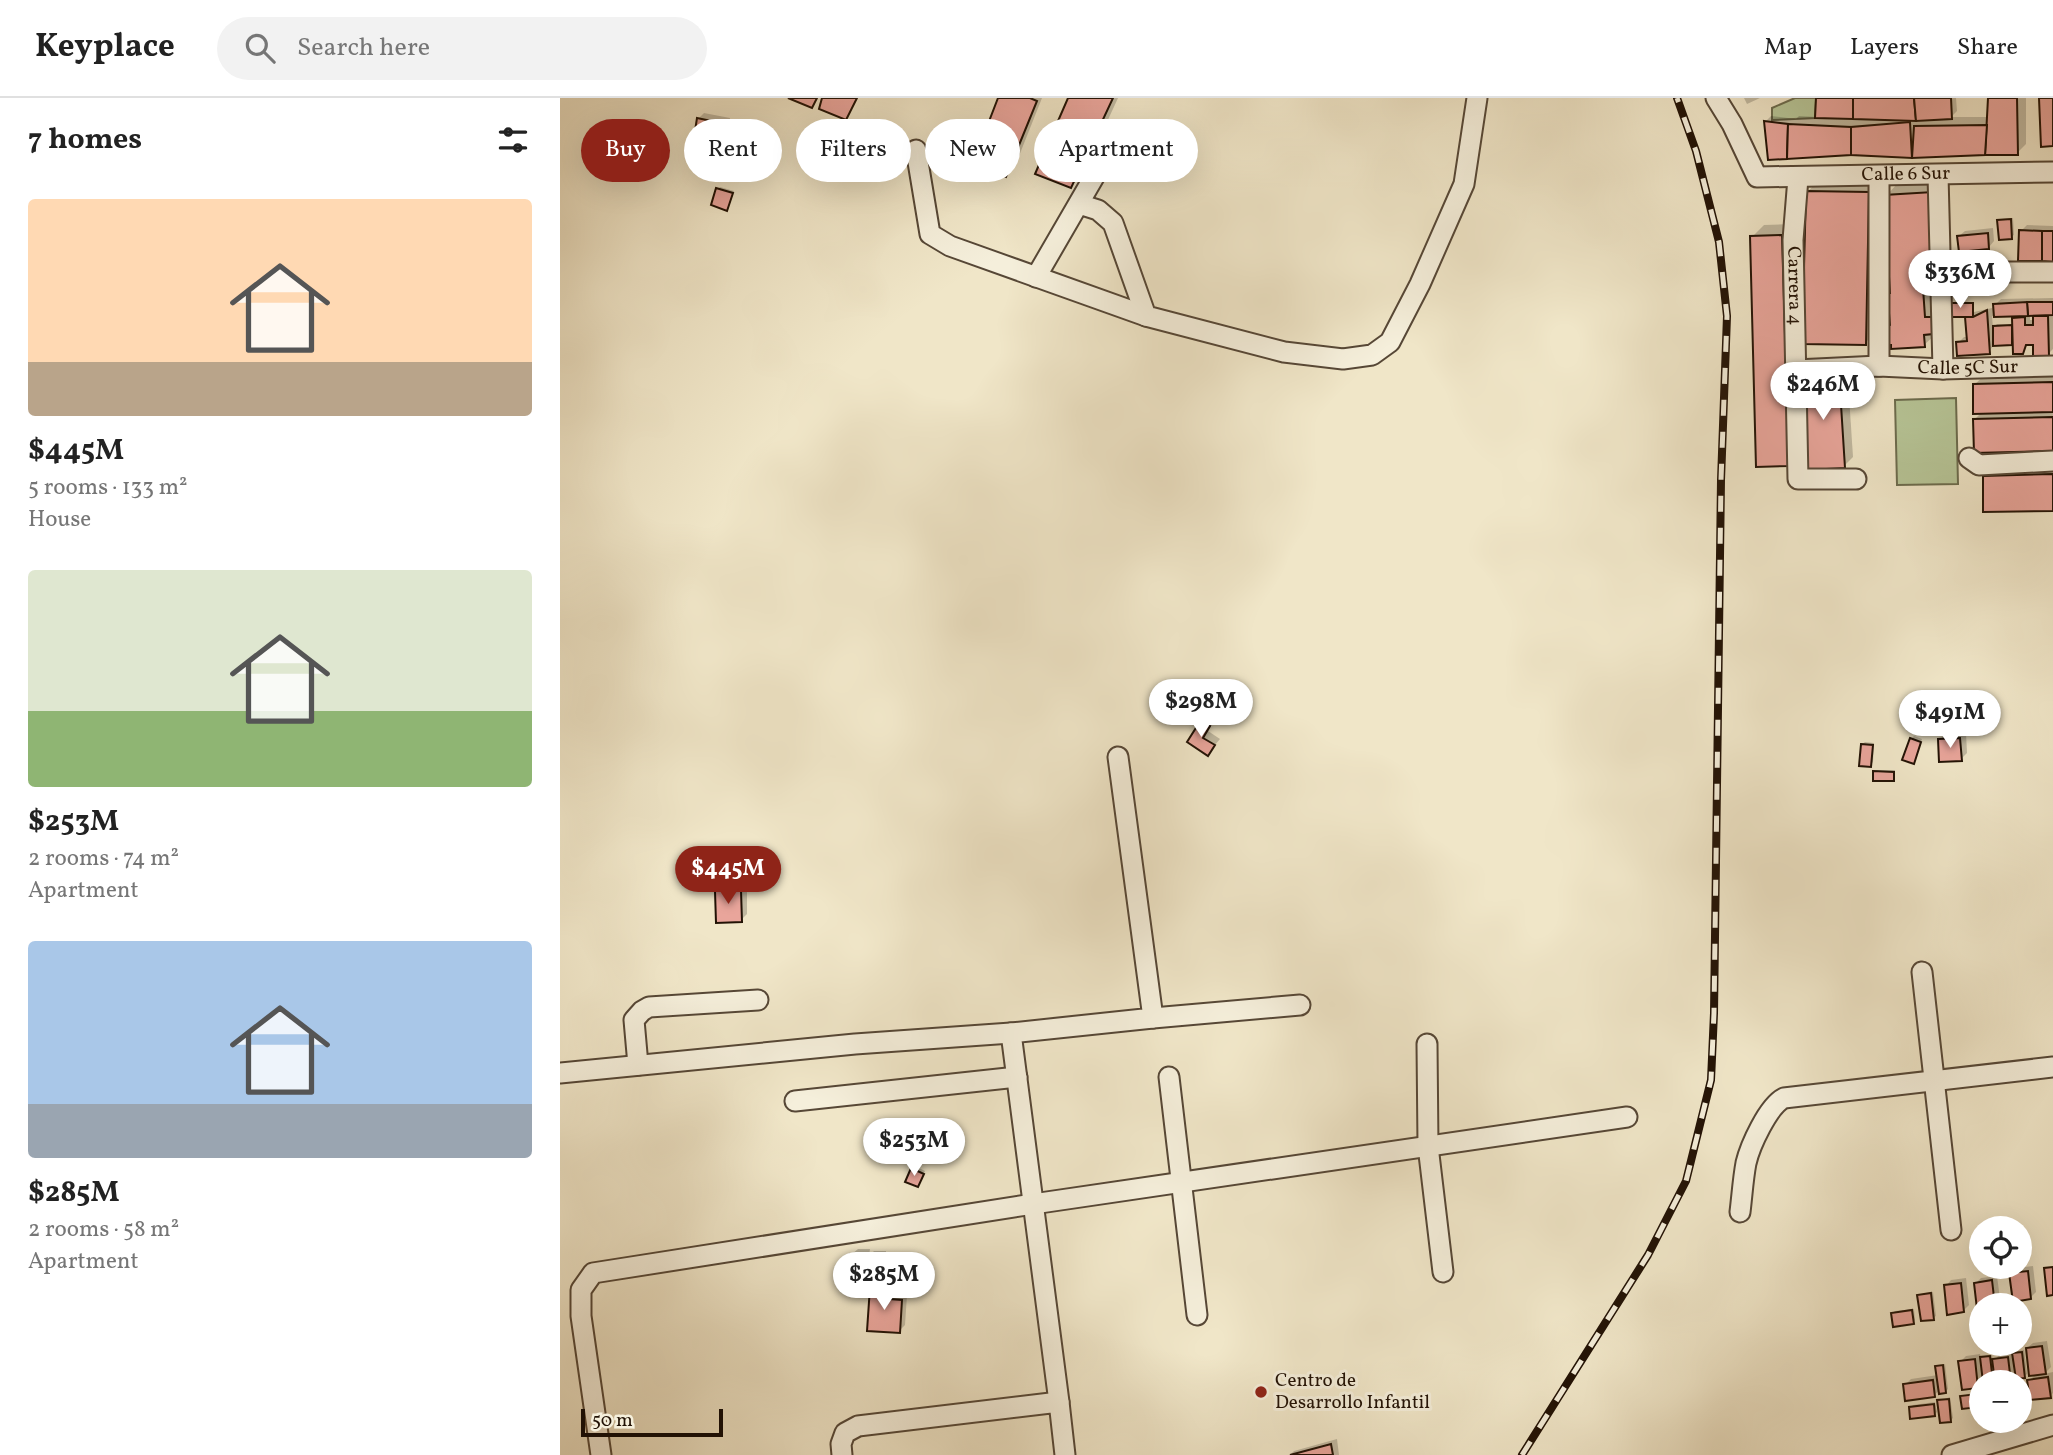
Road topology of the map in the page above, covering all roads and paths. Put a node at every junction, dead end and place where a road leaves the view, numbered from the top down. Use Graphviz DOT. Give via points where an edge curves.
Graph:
graph roads {
  1 [pos="1476,98"];
  2 [pos="1716,98"];
  3 [pos="916,150"];
  4 [pos="2053,172"];
  5 [pos="1938,175"];
  6 [pos="1879,176"];
  7 [pos="1798,178"];
  8 [pos="1091,182"];
  9 [pos="1079,204"];
  10 [pos="1941,272"];
  11 [pos="2053,272"];
  12 [pos="1036,277"];
  13 [pos="1146,316"];
  14 [pos="1879,366"];
  15 [pos="2053,366"];
  16 [pos="1943,369"];
  17 [pos="1796,370"];
  18 [pos="1969,458"];
  19 [pos="2053,461"];
  20 [pos="1856,479"];
  21 [pos="1118,757"];
  22 [pos="1922,972"];
  23 [pos="758,1000"];
  24 [pos="1300,1004"];
  25 [pos="1153,1018"];
  26 [pos="1011,1032"];
  27 [pos="1427,1044"];
  28 [pos="638,1065"];
  29 [pos="2053,1067"];
  30 [pos="560,1073"];
  31 [pos="1017,1077"];
  32 [pos="1169,1077"];
  33 [pos="1935,1082"];
  34 [pos="795,1101"];
  35 [pos="1627,1117"];
  36 [pos="1428,1146"];
  37 [pos="1180,1183"];
  38 [pos="1033,1204"];
  39 [pos="1740,1212"];
  40 [pos="1951,1230"];
  41 [pos="1443,1272"];
  42 [pos="1198,1315"];
  43 [pos="1059,1402"];
  44 [pos="2053,1425"];
  45 [pos="601,1455"];
  46 [pos="842,1455"];
  47 [pos="1065,1455"];
  48 [pos="1952,1455"];
  1 -- 13 [label="street" via="1464,184 1391,342 1372,355 1343,359 1284,352"];
  2 -- 7 [label="street, Calle 6 Sur" via="1757,177"];
  3 -- 12 [label="street" via="930,234 950,246"];
  4 -- 5 [label="street, Calle 6 Sur"];
  5 -- 6 [label="street, Calle 6 Sur"];
  5 -- 10 [label="street"];
  6 -- 7 [label="street, Calle 6 Sur"];
  6 -- 14 [label="street"];
  7 -- 17 [label="street, Carrera 4" via="1793,240"];
  8 -- 9 [label="street"];
  9 -- 12 [label="street"];
  9 -- 13 [label="street" via="1098,210 1113,223"];
  10 -- 11 [label="street"];
  10 -- 16 [label="street"];
  12 -- 13 [label="street"];
  14 -- 16 [label="street, Calle 5C Sur"];
  14 -- 17 [label="street, Calle 5C Sur"];
  15 -- 16 [label="street, Calle 5C Sur"];
  17 -- 20 [label="street, Carrera 4" via="1798,479"];
  18 -- 19 [label="street" via="1979,465"];
  21 -- 25 [label="street"];
  22 -- 33 [label="street"];
  23 -- 28 [label="street" via="649,1007 634,1020"];
  24 -- 25 [label="street"];
  25 -- 26 [label="street"];
  26 -- 28 [label="street"];
  26 -- 31 [label="street"];
  27 -- 36 [label="street"];
  28 -- 30 [label="street"];
  29 -- 33 [label="street"];
  31 -- 34 [label="street"];
  31 -- 38 [label="street"];
  32 -- 37 [label="street"];
  33 -- 39 [label="street" via="1777,1101 1747,1160"];
  33 -- 40 [label="street"];
  35 -- 36 [label="street"];
  36 -- 37 [label="street"];
  36 -- 41 [label="street"];
  37 -- 38 [label="street"];
  37 -- 42 [label="street"];
  38 -- 43 [label="street"];
  38 -- 45 [label="street" via="593,1273 581,1290 581,1316"];
  43 -- 46 [label="street" via="858,1426 845,1433"];
  43 -- 47 [label="street"];
  44 -- 48 [label="street"];
}
